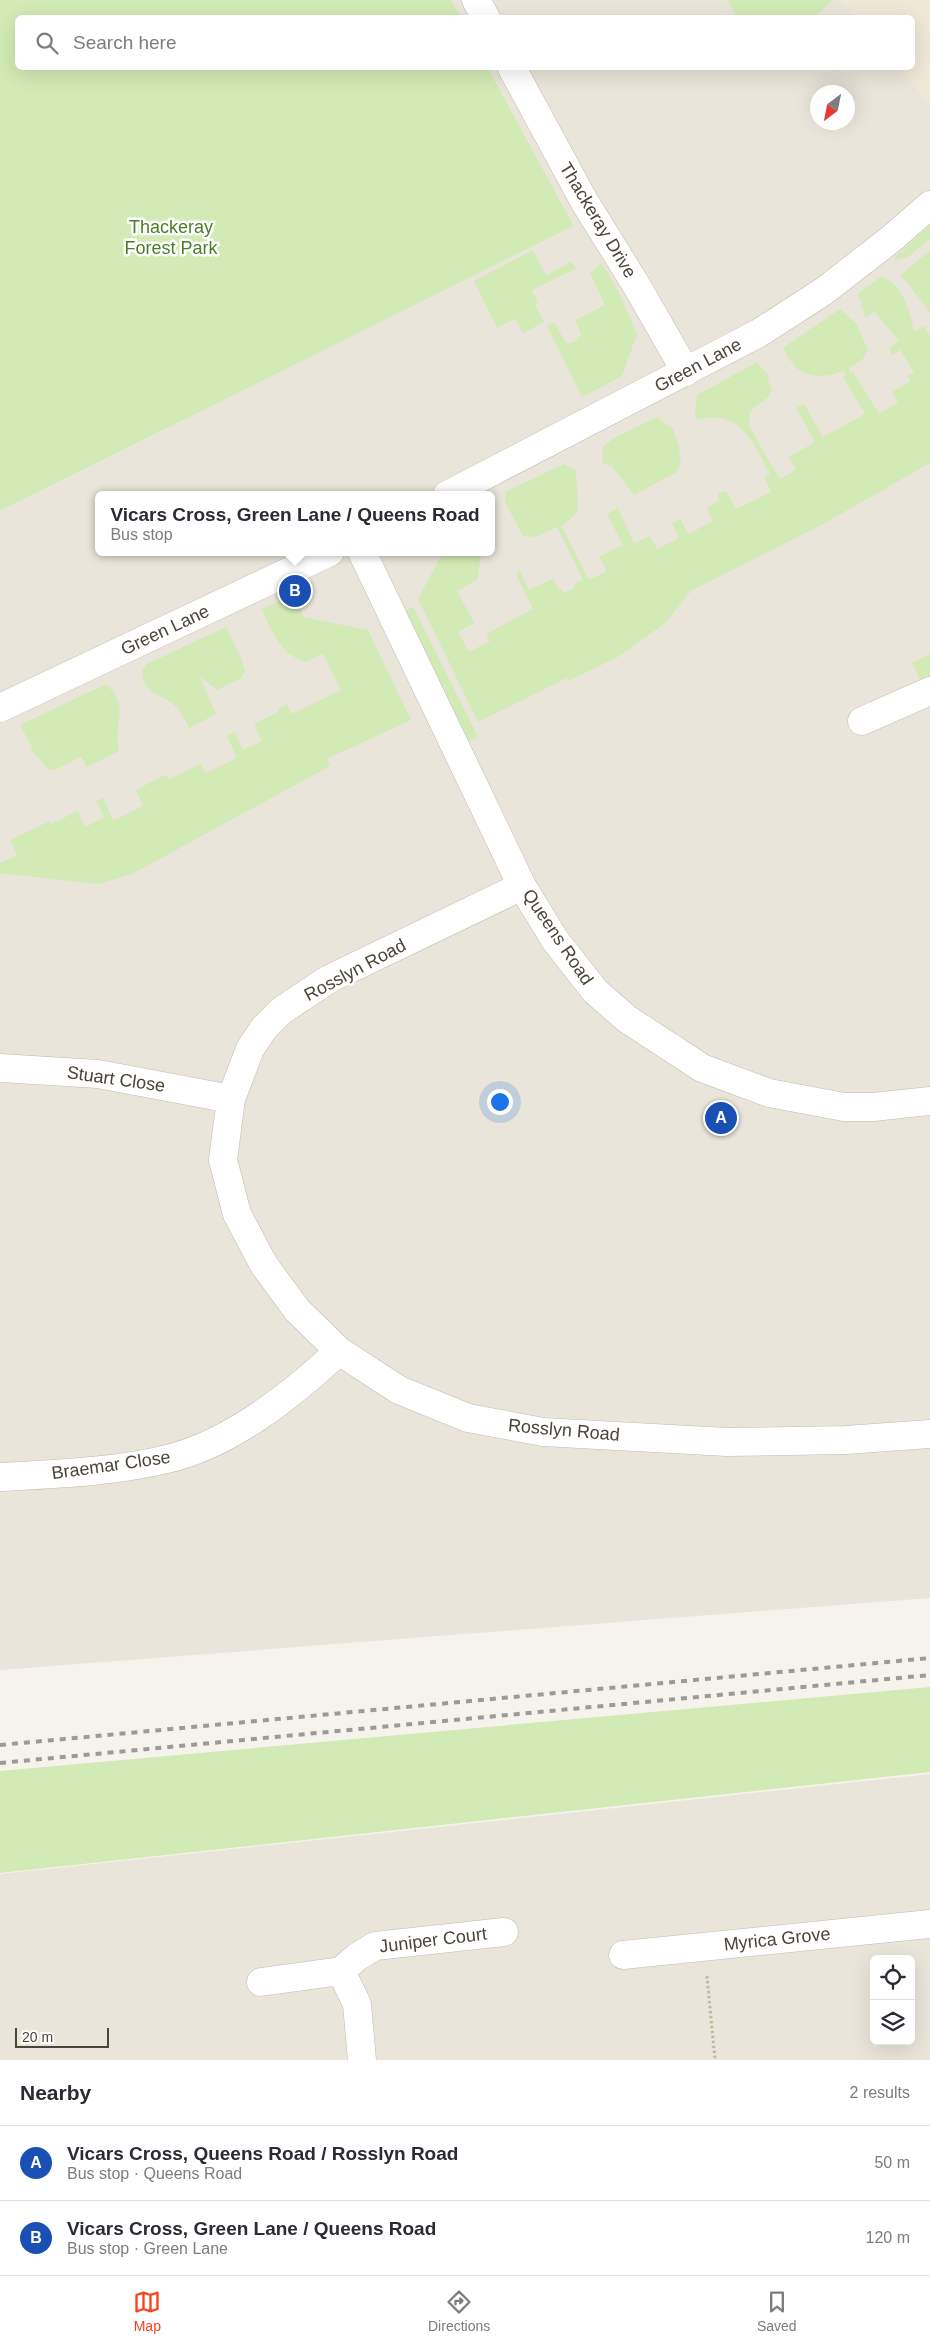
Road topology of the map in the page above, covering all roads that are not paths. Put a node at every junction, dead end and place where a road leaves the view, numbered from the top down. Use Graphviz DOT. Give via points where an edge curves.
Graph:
graph roads {
  1 [pos="476,0"];
  2 [pos="484,15"];
  3 [pos="513,70"];
  4 [pos="930,205"];
  5 [pos="686,372"];
  6 [pos="455,491"];
  7 [pos="322,556"];
  8 [pos="364,556"];
  9 [pos="930,691"];
  10 [pos="0,708"];
  11 [pos="862,721"];
  12 [pos="522,886"];
  13 [pos="0,1068"];
  14 [pos="231,1099"];
  15 [pos="930,1101"];
  16 [pos="339,1351"];
  17 [pos="930,1434"];
  18 [pos="0,1477"];
  19 [pos="930,1924"];
  20 [pos="504,1932"];
  21 [pos="623,1955"];
  22 [pos="341,1971"];
  23 [pos="261,1982"];
  24 [pos="362,2060"];
  1 -- 2 [label="street"];
  3 -- 5 [label="street, Thackeray Drive" via="584,201"];
  4 -- 5 [label="street, Green Lane" via="813,299 760,333"];
  5 -- 6 [label="street, Green Lane"];
  7 -- 10 [label="street, Green Lane"];
  8 -- 12 [label="street, Queens Road"];
  9 -- 11 [label="street"];
  12 -- 14 [label="street, Rosslyn Road" via="329,979 281,1011 250,1049"];
  12 -- 15 [label="street, Queens Road" via="555,940 595,991 627,1019 702,1068 769,1093 844,1107"];
  13 -- 14 [label="street, Stuart Close" via="98,1074"];
  14 -- 16 [label="street, Rosslyn Road" via="223,1160 237,1214 264,1265 297,1310"];
  16 -- 17 [label="street, Rosslyn Road" via="399,1390 468,1418 542,1432 727,1442 846,1440"];
  16 -- 18 [label="street, Braemar Close" via="283,1400 190,1452 116,1467"];
  19 -- 21 [label="street, Myrica Grove"];
  20 -- 22 [label="street, Juniper Court" via="375,1946"];
  22 -- 23 [label="street"];
  22 -- 24 [label="street" via="357,2004"];
}
